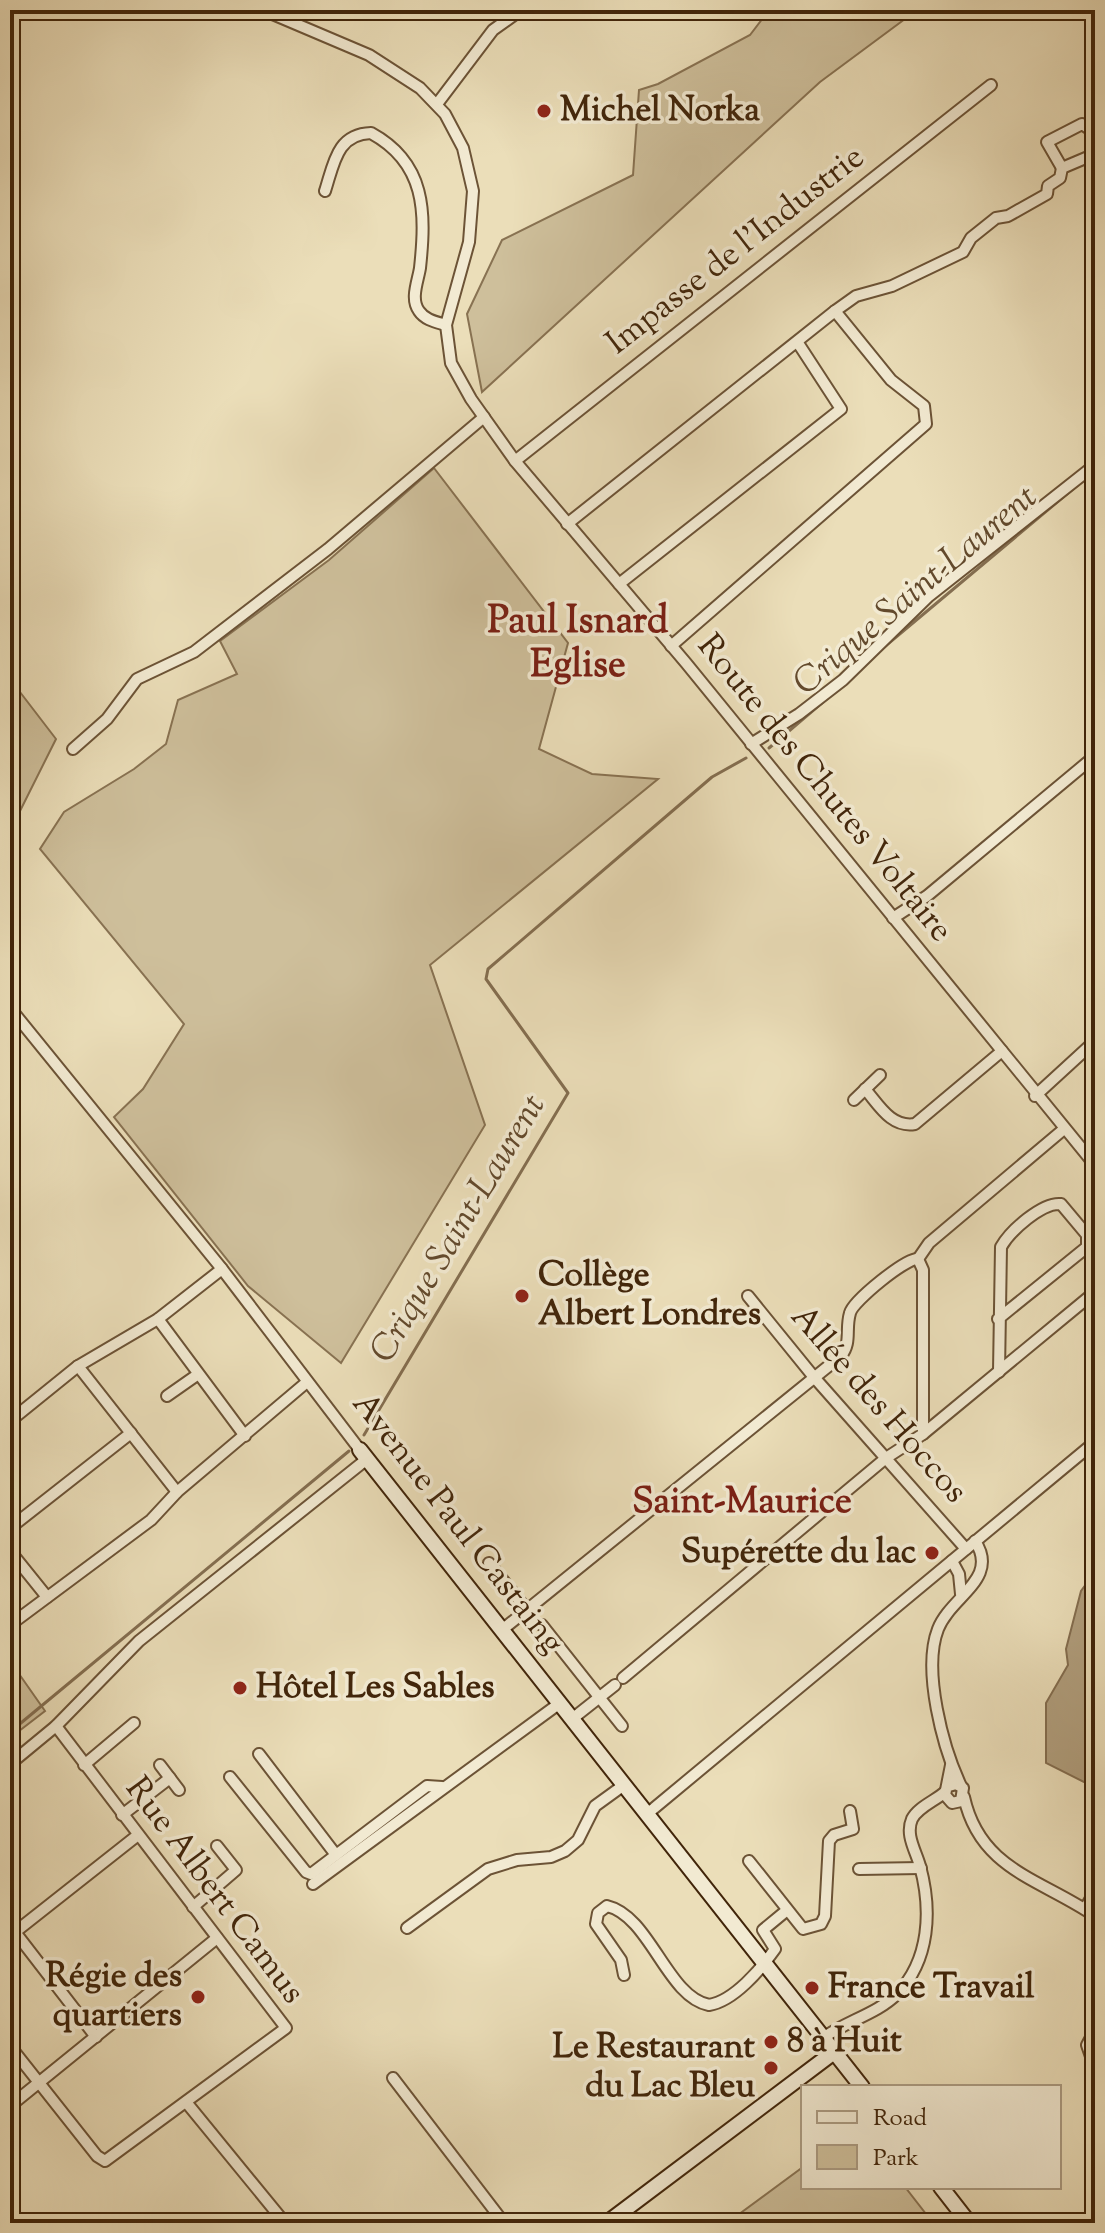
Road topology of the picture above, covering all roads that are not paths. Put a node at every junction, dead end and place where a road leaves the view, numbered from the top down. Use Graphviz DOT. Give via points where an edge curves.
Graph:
graph roads {
  1 [pos="263,10"];
  2 [pos="521,10"];
  3 [pos="991,85"];
  4 [pos="437,104"];
  5 [pos="1095,133"];
  6 [pos="1095,154"];
  7 [pos="1062,168"];
  8 [pos="325,191"];
  9 [pos="835,311"];
  10 [pos="446,325"];
  11 [pos="798,343"];
  12 [pos="484,417"];
  13 [pos="515,461"];
  14 [pos="1095,465"];
  15 [pos="567,524"];
  16 [pos="619,584"];
  17 [pos="671,646"];
  18 [pos="751,744"];
  19 [pos="73,749"];
  20 [pos="1095,756"];
  21 [pos="893,918"];
  22 [pos="10,1008"];
  23 [pos="1095,1041"];
  24 [pos="1002,1051"];
  25 [pos="880,1075"];
  26 [pos="865,1089"];
  27 [pos="1035,1096"];
  28 [pos="854,1100"];
  29 [pos="1064,1129"];
  30 [pos="1095,1165"];
  31 [pos="1086,1248"];
  32 [pos="918,1259"];
  33 [pos="1095,1261"];
  34 [pos="222,1269"];
  35 [pos="1095,1292"];
  36 [pos="748,1296"];
  37 [pos="158,1319"];
  38 [pos="998,1319"];
  39 [pos="78,1366"];
  40 [pos="999,1372"];
  41 [pos="197,1375"];
  42 [pos="813,1376"];
  43 [pos="307,1382"];
  44 [pos="167,1396"];
  45 [pos="10,1421"];
  46 [pos="131,1433"];
  47 [pos="923,1434"];
  48 [pos="245,1436"];
  49 [pos="1095,1442"];
  50 [pos="364,1454"];
  51 [pos="886,1458"];
  52 [pos="177,1492"];
  53 [pos="10,1528"];
  54 [pos="970,1545"];
  55 [pos="10,1551"];
  56 [pos="952,1561"];
  57 [pos="489,1563"];
  58 [pos="961,1594"];
  59 [pos="47,1597"];
  60 [pos="527,1610"];
  61 [pos="14,1622"];
  62 [pos="542,1625"];
  63 [pos="502,1630"];
  64 [pos="601,1696"];
  65 [pos="560,1703"];
  66 [pos="572,1719"];
  67 [pos="134,1723"];
  68 [pos="56,1726"];
  69 [pos="622,1726"];
  70 [pos="259,1754"];
  71 [pos="10,1764"];
  72 [pos="951,1764"];
  73 [pos="84,1765"];
  74 [pos="160,1765"];
  75 [pos="230,1777"];
  76 [pos="170,1778"];
  77 [pos="624,1785"];
  78 [pos="442,1787"];
  79 [pos="179,1790"];
  80 [pos="963,1792"];
  81 [pos="949,1796"];
  82 [pos="850,1811"];
  83 [pos="647,1814"];
  84 [pos="122,1815"];
  85 [pos="968,1815"];
  86 [pos="138,1835"];
  87 [pos="217,1846"];
  88 [pos="336,1855"];
  89 [pos="749,1861"];
  90 [pos="921,1868"];
  91 [pos="859,1869"];
  92 [pos="313,1884"];
  93 [pos="1095,1891"];
  94 [pos="193,1907"];
  95 [pos="1085,1909"];
  96 [pos="786,1911"];
  97 [pos="1095,1916"];
  98 [pos="407,1928"];
  99 [pos="12,1934"];
  100 [pos="217,1938"];
  101 [pos="764,1964"];
  102 [pos="624,1975"];
  103 [pos="1095,2030"];
  104 [pos="96,2037"];
  105 [pos="823,2038"];
  106 [pos="10,2046"];
  107 [pos="834,2052"];
  108 [pos="1095,2068"];
  109 [pos="393,2078"];
  110 [pos="40,2082"];
  111 [pos="860,2085"];
  112 [pos="186,2102"];
  113 [pos="10,2106"];
  114 [pos="943,2189"];
  115 [pos="285,2223"];
  116 [pos="504,2223"];
  117 [pos="607,2223"];
  118 [pos="969,2223"];
  1 -- 4 [label="street, Route des Chutes Voltaire" via="369,55"];
  2 -- 4 [label="street" via="493,30"];
  3 -- 13 [label="street, Impasse de l'Industrie"];
  4 -- 10 [label="street, Route des Chutes Voltaire" via="463,148 473,191 469,242"];
  5 -- 7 [label="street" via="1082,124 1047,142"];
  6 -- 7 [label="street"];
  7 -- 9 [label="street" via="1047,194 996,218 971,238 963,252 892,286 856,296"];
  8 -- 10 [label="street" via="341,143 351,136 371,133 403,155 420,187 417,310"];
  9 -- 11 [label="street"];
  9 -- 17 [label="street" via="891,380 924,406 926,424"];
  10 -- 12 [label="street, Route des Chutes Voltaire" via="454,371"];
  11 -- 15 [label="street"];
  11 -- 16 [label="street" via="841,409"];
  12 -- 13 [label="street, Route des Chutes Voltaire"];
  12 -- 19 [label="street" via="328,549 194,652 137,679 107,719"];
  13 -- 15 [label="street, Route des Chutes Voltaire"];
  14 -- 18 [label="street" via="929,596 843,680"];
  15 -- 16 [label="street, Route des Chutes Voltaire"];
  16 -- 17 [label="street, Route des Chutes Voltaire"];
  17 -- 18 [label="street, Route des Chutes Voltaire"];
  18 -- 21 [label="street, Route des Chutes Voltaire"];
  20 -- 21 [label="street" via="927,896"];
  21 -- 24 [label="street, Route des Chutes Voltaire"];
  22 -- 34 [label="street, Avenue Paul Castaing"];
  23 -- 27 [label="street"];
  24 -- 26 [label="street" via="915,1124 892,1120"];
  24 -- 27 [label="street, Route des Chutes Voltaire"];
  25 -- 26 [label="street"];
  26 -- 28 [label="street"];
  27 -- 29 [label="street, Route des Chutes Voltaire"];
  29 -- 30 [label="street, Route des Chutes Voltaire"];
  29 -- 32 [label="street" via="929,1243"];
  31 -- 33 [label="street"];
  31 -- 38 [label="street"];
  31 -- 38 [label="street" via="1087,1235 1058,1203 1046,1206 1007,1238 1001,1250"];
  32 -- 42 [label="street" via="906,1261 853,1306 846,1350"];
  32 -- 47 [label="street" via="923,1270"];
  34 -- 37 [label="street"];
  34 -- 43 [label="street, Avenue Paul Castaing"];
  35 -- 40 [label="street"];
  36 -- 42 [label="street, Allée des Hoccos"];
  37 -- 39 [label="street"];
  37 -- 41 [label="street"];
  38 -- 40 [label="street"];
  39 -- 45 [label="street"];
  39 -- 46 [label="street"];
  40 -- 47 [label="street"];
  41 -- 44 [label="street"];
  41 -- 48 [label="street"];
  42 -- 51 [label="street, Allée des Hoccos"];
  42 -- 60 [label="street"];
  43 -- 48 [label="street"];
  43 -- 50 [label="street, Avenue Paul Castaing"];
  46 -- 52 [label="street"];
  46 -- 53 [label="street"];
  47 -- 51 [label="street"];
  48 -- 52 [label="street"];
  49 -- 54 [label="street"];
  50 -- 63 [label="street, Avenue Paul Castaing"];
  50 -- 68 [label="street" via="139,1641"];
  51 -- 54 [label="street, Allée des Hoccos"];
  51 -- 64 [label="street"];
  52 -- 59 [label="street" via="151,1520"];
  54 -- 56 [label="street"];
  54 -- 58 [label="street" via="983,1556 983,1569"];
  55 -- 59 [label="street"];
  56 -- 58 [label="street"];
  56 -- 83 [label="street"];
  57 -- 60 [label="street"];
  58 -- 72 [label="street" via="938,1627 933,1645 933,1679"];
  59 -- 61 [label="street"];
  60 -- 63 [label="street"];
  62 -- 64 [label="street"];
  63 -- 65 [label="street, Avenue Paul Castaing"];
  64 -- 66 [label="street"];
  64 -- 69 [label="street"];
  65 -- 66 [label="street, Avenue Paul Castaing"];
  65 -- 78 [label="street"];
  66 -- 77 [label="street, Avenue Paul Castaing"];
  67 -- 73 [label="street"];
  68 -- 71 [label="street"];
  68 -- 73 [label="street, Rue Albert Camus"];
  70 -- 88 [label="street"];
  72 -- 80 [label="street"];
  72 -- 81 [label="street"];
  73 -- 84 [label="street, Rue Albert Camus"];
  74 -- 76 [label="street"];
  75 -- 88 [label="street" via="306,1872 311,1874"];
  76 -- 79 [label="street"];
  76 -- 84 [label="street"];
  77 -- 83 [label="street, Avenue Paul Castaing"];
  77 -- 98 [label="street" via="595,1806 578,1840 565,1851 488,1869"];
  78 -- 88 [label="street" via="427,1786"];
  78 -- 92 [label="street"];
  80 -- 81 [label="street"];
  80 -- 81 [label="street"];
  80 -- 85 [label="street"];
  81 -- 85 [label="street"];
  81 -- 90 [label="street" via="916,1813 911,1824"];
  82 -- 96 [label="street" via="853,1829 829,1841 821,1924 803,1929"];
  83 -- 101 [label="street, Avenue Paul Castaing"];
  84 -- 86 [label="street, Rue Albert Camus"];
  85 -- 95 [label="street" via="999,1861"];
  86 -- 94 [label="street, Rue Albert Camus"];
  86 -- 99 [label="street"];
  87 -- 94 [label="street" via="236,1870"];
  89 -- 96 [label="street"];
  90 -- 91 [label="street"];
  90 -- 105 [label="street" via="928,1925 911,1976 885,2003"];
  93 -- 95 [label="street"];
  94 -- 100 [label="street, Rue Albert Camus"];
  95 -- 97 [label="street"];
  96 -- 101 [label="street" via="763,1930 775,1949"];
  99 -- 104 [label="street"];
  100 -- 104 [label="street"];
  100 -- 112 [label="street, Rue Albert Camus" via="286,2028"];
  101 -- 102 [label="street" via="719,2003 703,2004 625,1915 607,1906 598,1913 596,1924 621,1960"];
  101 -- 105 [label="street, Avenue Paul Castaing"];
  103 -- 108 [label="street" via="1087,2045"];
  104 -- 110 [label="street"];
  105 -- 107 [label="street, Avenue Paul Castaing"];
  106 -- 110 [label="street"];
  107 -- 111 [label="street, Avenue Paul Castaing"];
  107 -- 117 [label="street"];
  109 -- 116 [label="street"];
  110 -- 112 [label="street" via="105,2161"];
  110 -- 113 [label="street"];
  112 -- 115 [label="street"];
  114 -- 118 [label="street"];
}
